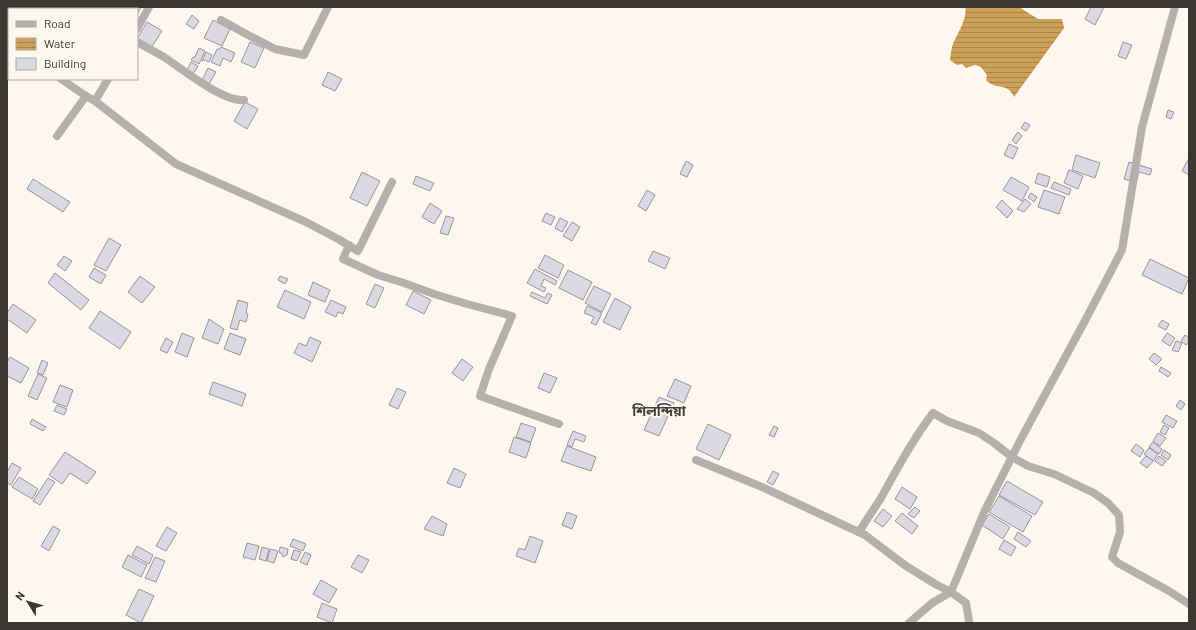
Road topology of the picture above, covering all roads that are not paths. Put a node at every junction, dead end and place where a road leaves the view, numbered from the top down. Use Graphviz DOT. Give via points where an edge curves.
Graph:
graph roads {
  1 [pos="149,7"];
  2 [pos="328,7"];
  3 [pos="1175,7"];
  4 [pos="221,20"];
  5 [pos="138,27"];
  6 [pos="138,43"];
  7 [pos="62,80"];
  8 [pos="107,80"];
  9 [pos="86,96"];
  10 [pos="244,100"];
  11 [pos="95,101"];
  12 [pos="57,136"];
  13 [pos="392,182"];
  14 [pos="349,245"];
  15 [pos="559,424"];
  16 [pos="1012,457"];
  17 [pos="696,460"];
  18 [pos="859,532"];
  19 [pos="952,592"];
  20 [pos="1189,604"];
  21 [pos="909,623"];
  22 [pos="969,623"];
  1 -- 5 [label="street"];
  2 -- 4 [label="street" via="304,55 275,49"];
  3 -- 16 [label="street" via="1142,127 1122,250"];
  6 -- 10 [label="street" via="220,94"];
  7 -- 9 [label="street"];
  8 -- 11 [label="street"];
  9 -- 11 [label="street"];
  9 -- 12 [label="street"];
  11 -- 14 [label="street" via="176,164 306,222"];
  13 -- 14 [label="street" via="358,251"];
  14 -- 15 [label="street" via="343,259 378,275 512,316 480,396"];
  16 -- 18 [label="street" via="979,433 933,413 919,431"];
  16 -- 19 [label="street" via="985,510"];
  16 -- 20 [label="street" via="1094,492 1108,503 1119,515 1120,532 1112,557"];
  17 -- 18 [label="street"];
  18 -- 19 [label="street" via="906,566"];
  19 -- 21 [label="street" via="932,603"];
  19 -- 22 [label="street" via="966,603"];
}
